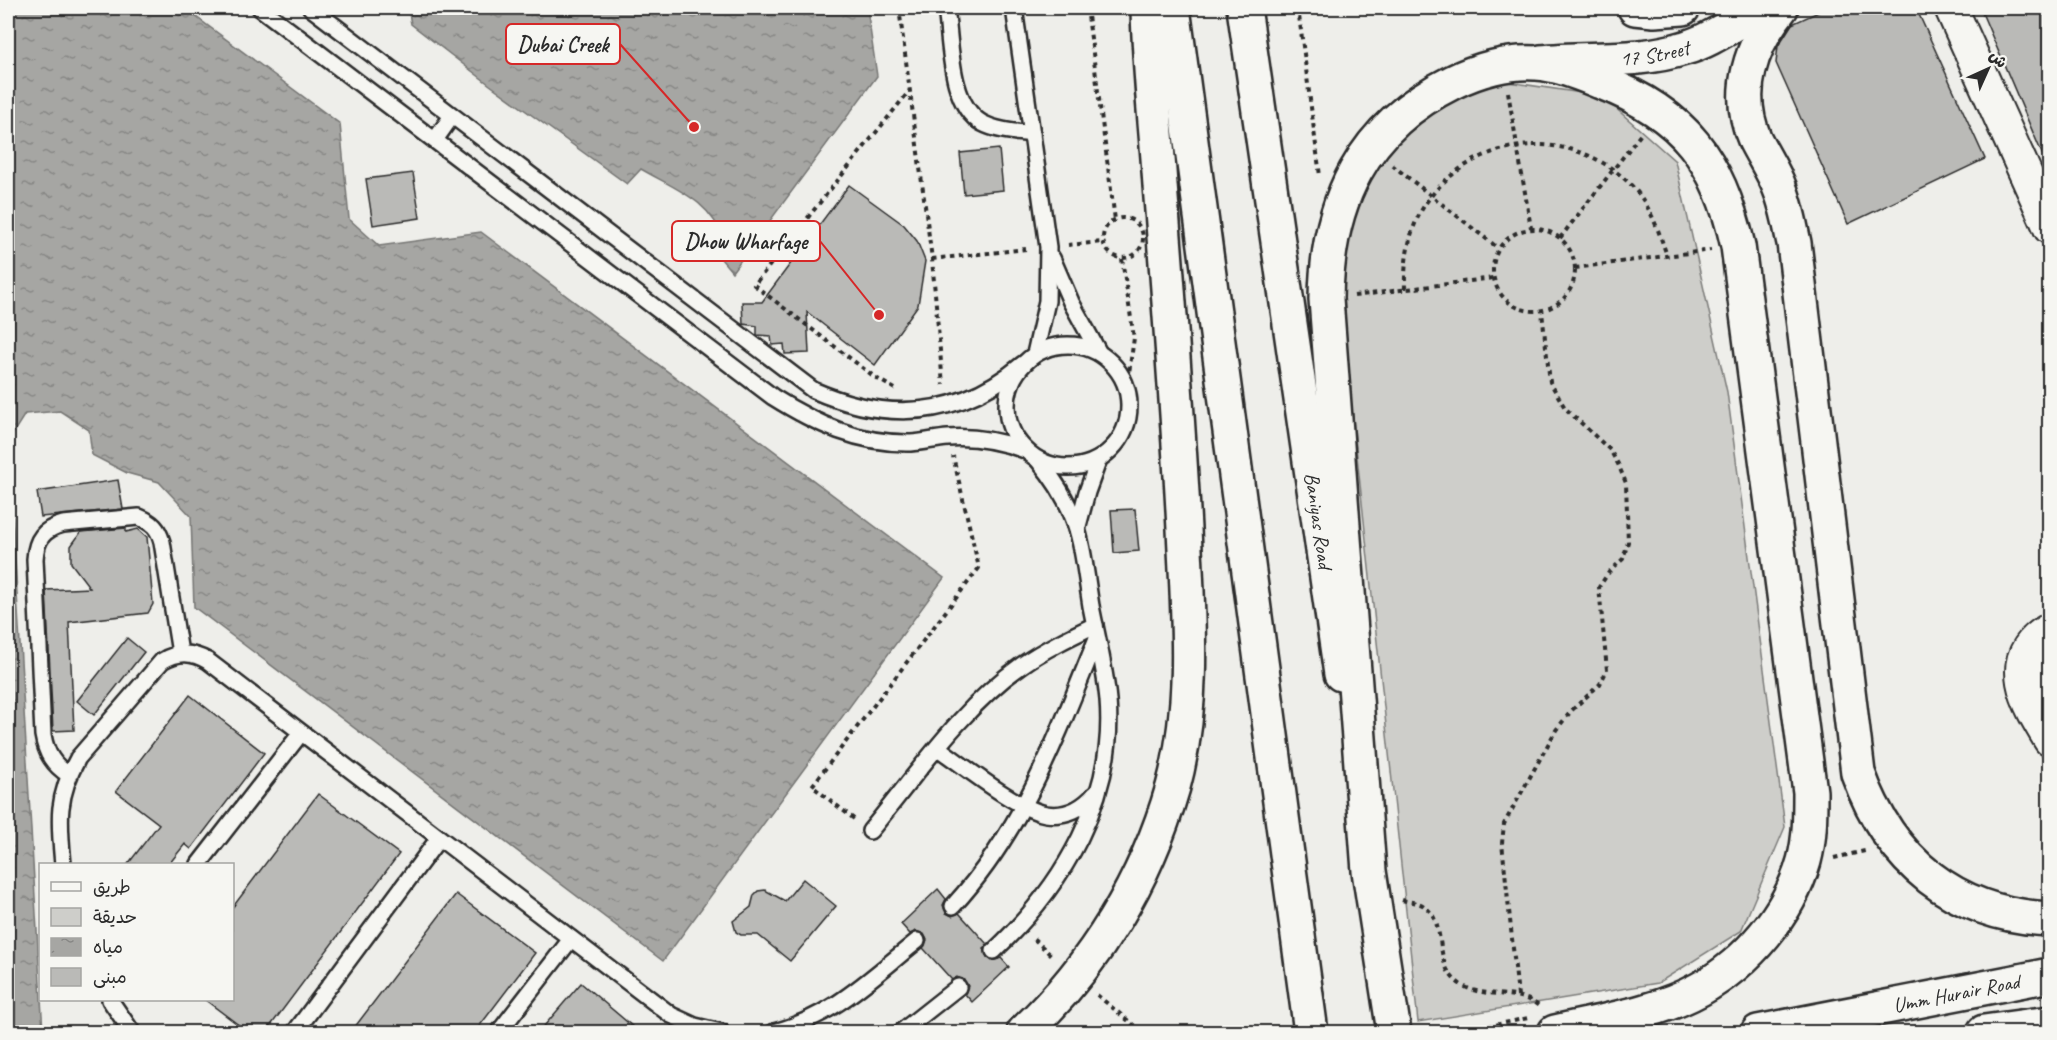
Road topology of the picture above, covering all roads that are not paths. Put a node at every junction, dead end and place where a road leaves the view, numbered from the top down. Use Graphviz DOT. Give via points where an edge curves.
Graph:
graph roads {
  1 [pos="260,8"];
  2 [pos="311,8"];
  3 [pos="946,8"];
  4 [pos="1014,8"];
  5 [pos="1148,8"];
  6 [pos="1173,8"];
  7 [pos="1244,8"];
  8 [pos="1635,8"];
  9 [pos="1683,8"];
  10 [pos="1763,8"];
  11 [pos="1781,8"];
  12 [pos="1951,10"];
  13 [pos="1537,63"];
  14 [pos="452,116"];
  15 [pos="1032,134"];
  16 [pos="435,140"];
  17 [pos="2049,228"];
  18 [pos="1048,247"];
  19 [pos="1100,353"];
  20 [pos="1029,359"];
  21 [pos="1025,450"];
  22 [pos="1099,459"];
  23 [pos="1038,460"];
  24 [pos="1078,526"];
  25 [pos="2049,629"];
  26 [pos="1096,632"];
  27 [pos="180,653"];
  28 [pos="2049,663"];
  29 [pos="2049,720"];
  30 [pos="301,733"];
  31 [pos="2049,740"];
  32 [pos="938,748"];
  33 [pos="69,776"];
  34 [pos="1097,793"];
  35 [pos="1025,806"];
  36 [pos="870,831"];
  37 [pos="439,838"];
  38 [pos="63,863"];
  39 [pos="200,863"];
  40 [pos="1371,882"];
  41 [pos="953,906"];
  42 [pos="2049,919"];
  43 [pos="571,939"];
  44 [pos="917,941"];
  45 [pos="994,951"];
  46 [pos="2049,975"];
  47 [pos="958,987"];
  48 [pos="111,1001"];
  49 [pos="2049,1023"];
  50 [pos="1556,1026"];
  51 [pos="693,1029"];
  52 [pos="132,1032"];
  53 [pos="295,1032"];
  54 [pos="499,1032"];
  55 [pos="721,1032"];
  56 [pos="774,1032"];
  57 [pos="901,1032"];
  58 [pos="1024,1032"];
  59 [pos="1311,1032"];
  60 [pos="1394,1032"];
  61 [pos="1758,1032"];
  62 [pos="1984,1032"];
  1 -- 16 [label="lane"];
  2 -- 14 [label="lane"];
  3 -- 15 [label="lane" via="957,87 966,109 984,124"];
  4 -- 15 [label="lane"];
  5 -- 58 [label="main road" via="1180,450 1189,678 1184,732 1173,785 1135,886 1076,977"];
  6 -- 59 [label="main road"];
  7 -- 40 [label="main road, Baniyas Road"];
  8 -- 9 [label="main road, 17 Street"];
  10 -- 13 [label="main road, 17 Street" via="1710,38 1662,55"];
  11 -- 42 [label="main road" via="1764,29 1752,55 1746,83 1747,111 1755,139 1780,189 1794,243 1858,773 1881,825 1923,874 1953,895 1987,910"];
  12 -- 17 [label="street"];
  13 -- 40 [label="main road, 17 Street" via="1504,65 1465,76 1429,94 1397,118 1370,148 1341,199 1327,259 1326,299"];
  13 -- 50 [label="main road" via="1579,73 1660,110 1686,134 1712,167 1729,206 1738,246 1807,757 1809,828 1804,861 1786,902 1763,937 1733,967 1699,990 1659,1006"];
  14 -- 16 [label="lane"];
  14 -- 20 [label="lane" via="813,390 844,404 878,411 912,411 945,405 987,390"];
  15 -- 18 [label="lane"];
  16 -- 21 [label="lane" via="804,417 838,432 875,441 912,443 949,438 1000,442"];
  18 -- 19 [label="lane" via="1071,302"];
  18 -- 20 [label="lane" via="1047,301"];
  19 -- 20 [label="lane" via="1081,346 1061,345"];
  19 -- 22 [label="lane" via="1111,362 1127,387 1129,415 1115,446"];
  20 -- 21 [label="lane" via="1014,377 1006,407 1009,423"];
  21 -- 23 [label="lane"];
  22 -- 23 [label="lane" via="1069,468"];
  22 -- 24 [label="lane"];
  23 -- 24 [label="lane" via="1062,491"];
  24 -- 26 [label="lane"];
  25 -- 31 [label="street" via="2029,651 2022,675 2026,699"];
  26 -- 32 [label="lane" via="1055,644 1022,665 991,690"];
  26 -- 34 [label="lane" via="1108,700 1108,732"];
  26 -- 35 [label="lane"];
  27 -- 30 [label="lane" via="208,661"];
  27 -- 33 [label="lane" via="156,667 78,758"];
  27 -- 33 [label="lane" via="162,542 159,531 150,522 139,517 63,524 42,536 35,559 43,735 51,760"];
  28 -- 29 [label="street" via="2043,693"];
  30 -- 37 [label="lane"];
  30 -- 39 [label="lane"];
  32 -- 35 [label="lane"];
  32 -- 36 [label="lane"];
  33 -- 38 [label="lane" via="60,802"];
  34 -- 35 [label="lane" via="1084,806 1065,813 1046,814"];
  34 -- 45 [label="lane" via="1088,823 1059,878 1027,919"];
  35 -- 41 [label="lane" via="993,858"];
  37 -- 43 [label="lane"];
  37 -- 53 [label="lane"];
  40 -- 60 [label="main road, Baniyas Road"];
  43 -- 51 [label="lane"];
  43 -- 54 [label="lane"];
  44 -- 56 [label="lane" via="832,1009 801,1026"];
  46 -- 61 [label="main road, Umm Hurair Road"];
  47 -- 57 [label="lane"];
  48 -- 52 [label="lane"];
  49 -- 62 [label="main road"];
  51 -- 55 [label="lane"];
}
